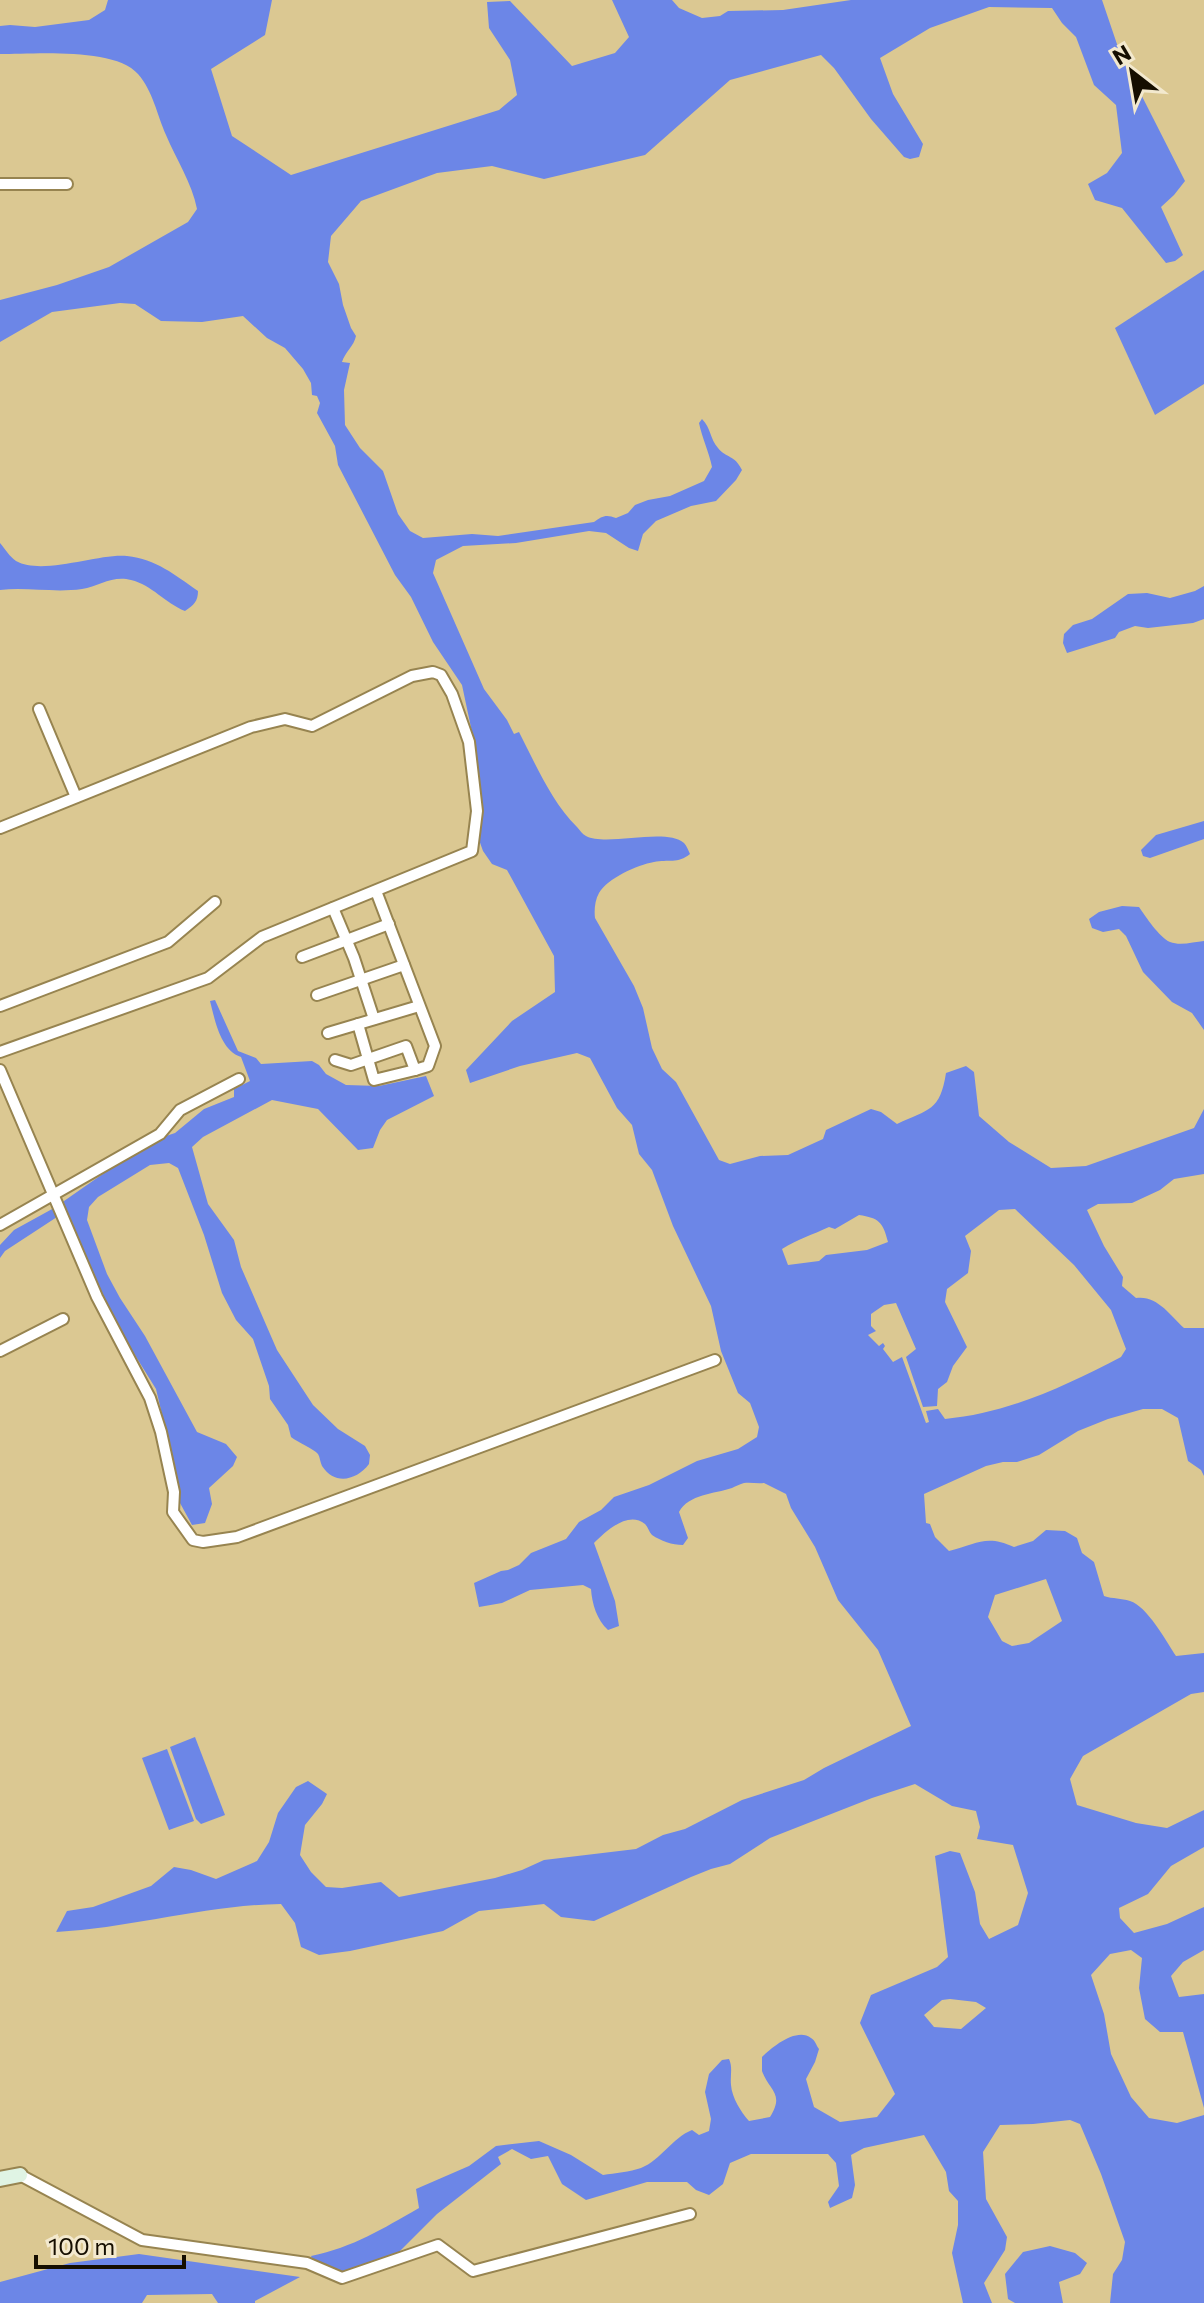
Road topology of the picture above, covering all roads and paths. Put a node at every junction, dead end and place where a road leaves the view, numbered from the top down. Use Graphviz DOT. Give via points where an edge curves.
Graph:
graph roads {
  1 [pos="0,184"];
  2 [pos="67,184"];
  3 [pos="39,709"];
  4 [pos="76,797"];
  5 [pos="0,828"];
  6 [pos="376,891"];
  7 [pos="215,902"];
  8 [pos="333,908"];
  9 [pos="389,924"];
  10 [pos="347,940"];
  11 [pos="302,957"];
  12 [pos="404,965"];
  13 [pos="361,980"];
  14 [pos="317,995"];
  15 [pos="0,1006"];
  16 [pos="419,1006"];
  17 [pos="374,1019"];
  18 [pos="358,1024"];
  19 [pos="328,1033"];
  20 [pos="0,1052"];
  21 [pos="368,1059"];
  22 [pos="335,1060"];
  23 [pos="0,1070"];
  24 [pos="415,1070"];
  25 [pos="239,1079"];
  26 [pos="55,1199"];
  27 [pos="0,1225"];
  28 [pos="63,1319"];
  29 [pos="0,1351"];
  30 [pos="715,1360"];
  31 [pos="20,2175"];
  32 [pos="0,2179"];
  33 [pos="690,2214"];
  1 -- 2 [label="street"];
  3 -- 4 [label="street"];
  4 -- 5 [label="street"];
  4 -- 6 [label="street" via="251,727 285,719 312,726 412,676 437,672 452,694 469,742 477,811 472,851"];
  6 -- 8 [label="street"];
  6 -- 9 [label="street"];
  7 -- 15 [label="street" via="168,942"];
  8 -- 10 [label="street"];
  8 -- 20 [label="street" via="262,937 208,978"];
  9 -- 10 [label="street"];
  9 -- 12 [label="street"];
  10 -- 11 [label="street"];
  10 -- 13 [label="street"];
  12 -- 13 [label="street"];
  12 -- 16 [label="street"];
  13 -- 14 [label="street"];
  13 -- 17 [label="street"];
  16 -- 17 [label="street"];
  16 -- 24 [label="street" via="435,1046 428,1066"];
  17 -- 18 [label="street"];
  18 -- 19 [label="street"];
  18 -- 21 [label="street"];
  21 -- 22 [label="street" via="351,1065"];
  21 -- 24 [label="street" via="374,1080"];
  21 -- 24 [label="street" via="406,1046"];
  23 -- 26 [label="street"];
  25 -- 26 [label="street" via="180,1110 160,1134"];
  26 -- 27 [label="street"];
  26 -- 30 [label="street" via="97,1297 150,1398 174,1492 173,1512 193,1540 237,1537"];
  28 -- 29 [label="street"];
  31 -- 32 [label="street"];
  31 -- 33 [label="street" via="142,2240 307,2263 342,2278 438,2245 473,2271"];
}
